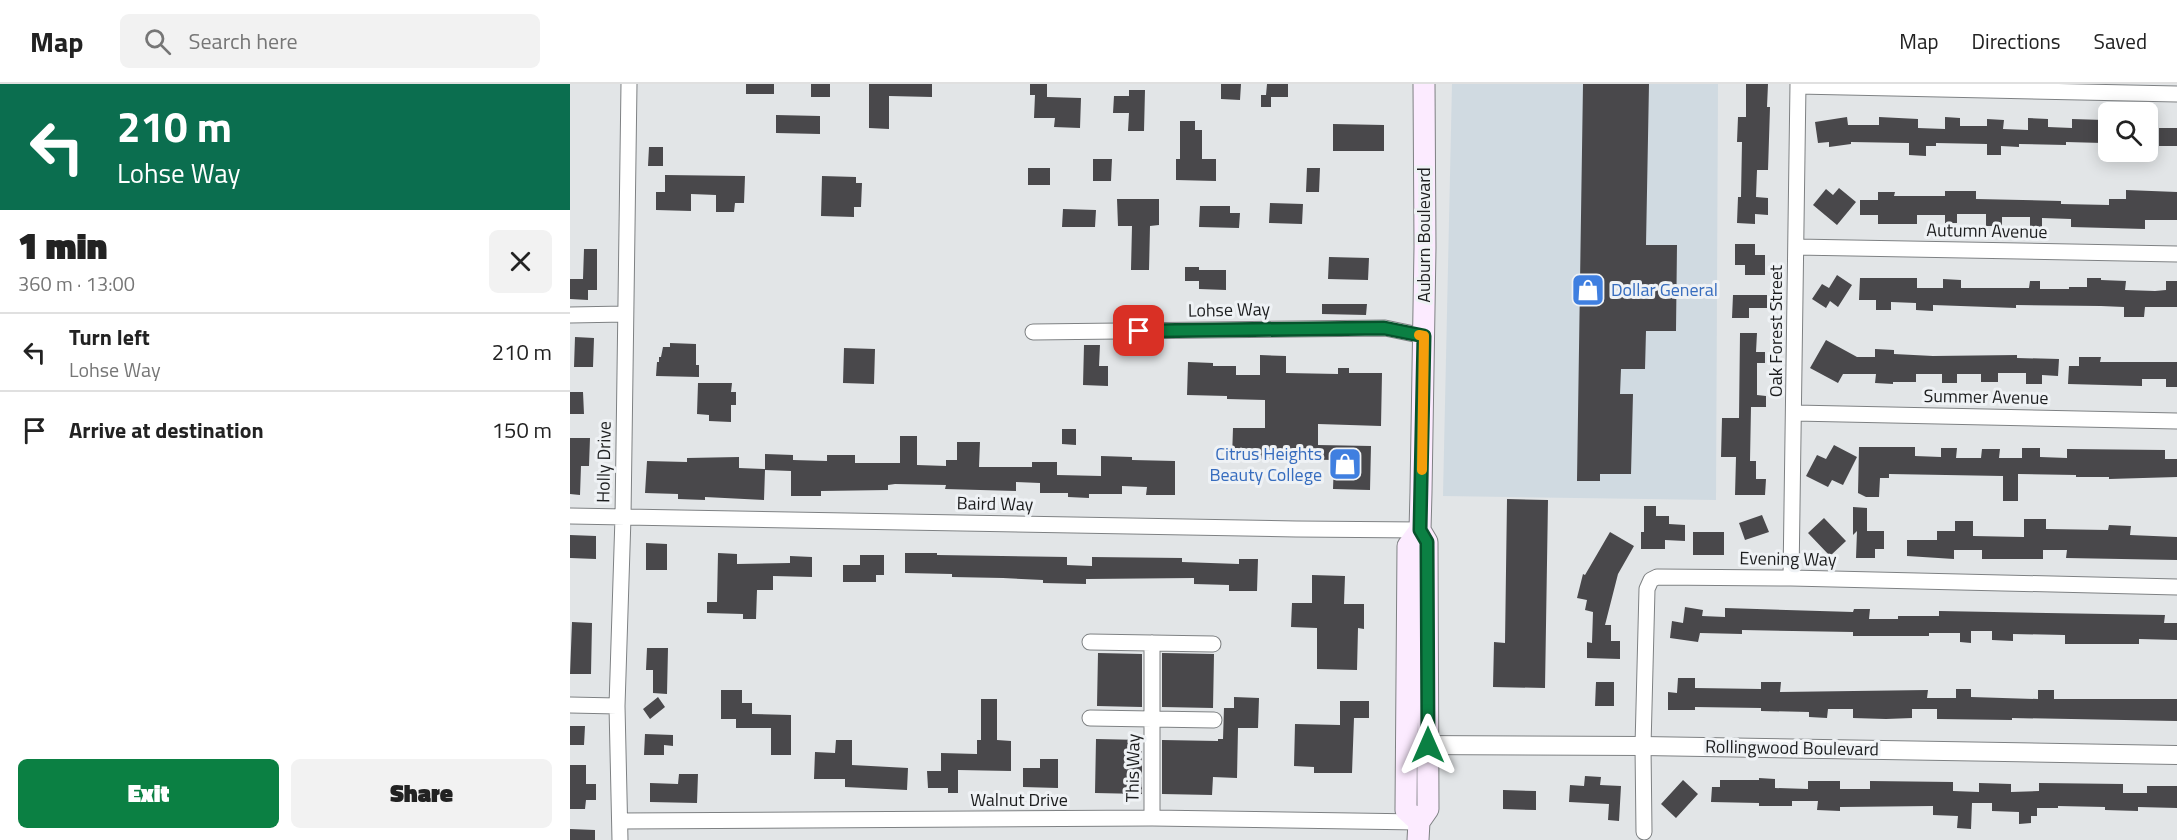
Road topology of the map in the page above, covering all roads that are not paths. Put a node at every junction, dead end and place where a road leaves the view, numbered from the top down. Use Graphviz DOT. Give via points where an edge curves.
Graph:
graph roads {
  1 [pos="629,84"];
  2 [pos="1424,84"];
  3 [pos="1798,85"];
  4 [pos="2177,94"];
  5 [pos="1796,247"];
  6 [pos="2177,254"];
  7 [pos="625,314"];
  8 [pos="570,315"];
  9 [pos="1033,332"];
  10 [pos="1424,336"];
  11 [pos="1795,413"];
  12 [pos="2177,421"];
  13 [pos="570,516"];
  14 [pos="623,517"];
  15 [pos="1420,530"];
  16 [pos="1791,578"];
  17 [pos="2177,587"];
  18 [pos="1090,642"];
  19 [pos="1152,643"];
  20 [pos="1213,644"];
  21 [pos="570,705"];
  22 [pos="617,706"];
  23 [pos="1090,718"];
  24 [pos="1153,719"];
  25 [pos="1214,720"];
  26 [pos="1418,745"];
  27 [pos="1643,746"];
  28 [pos="2177,755"];
  29 [pos="1152,818"];
  30 [pos="620,821"];
  31 [pos="1418,831"];
  32 [pos="1644,832"];
  33 [pos="620,840"];
  1 -- 7 [label="street, Holly Drive"];
  2 -- 10 [label="main road, Auburn Boulevard"];
  3 -- 4 [label="street"];
  3 -- 5 [label="street, Oak Forest Street"];
  5 -- 6 [label="street, Autumn Avenue"];
  5 -- 11 [label="street, Oak Forest Street"];
  7 -- 8 [label="street"];
  7 -- 14 [label="street, Holly Drive"];
  9 -- 10 [label="street, Lohse Way" via="1384,328"];
  10 -- 15 [label="main road, Auburn Boulevard"];
  11 -- 12 [label="street, Summer Avenue"];
  11 -- 16 [label="street, Oak Forest Street"];
  13 -- 14 [label="street, Baird Way"];
  14 -- 15 [label="street, Baird Way"];
  14 -- 22 [label="street, Holly Drive"];
  15 -- 26 [label="main road, Auburn Boulevard" via="1408,546"];
  16 -- 17 [label="street, Evening Way"];
  16 -- 27 [label="street, Evening Way" via="1651,580 1647,589"];
  18 -- 19 [label="street"];
  19 -- 20 [label="street"];
  19 -- 24 [label="street, This Way"];
  21 -- 22 [label="street"];
  22 -- 30 [label="street, Holly Drive"];
  23 -- 24 [label="street, This Way"];
  24 -- 25 [label="street, This Way"];
  24 -- 29 [label="street, This Way"];
  26 -- 27 [label="street, Rollingwood Boulevard"];
  26 -- 31 [label="main road, Auburn Boulevard" via="1428,809"];
  27 -- 28 [label="street, Rollingwood Boulevard"];
  27 -- 32 [label="street, Evening Way"];
  29 -- 30 [label="street, Walnut Drive"];
  29 -- 31 [label="street, Walnut Drive"];
  30 -- 33 [label="street, Holly Drive"];
}
